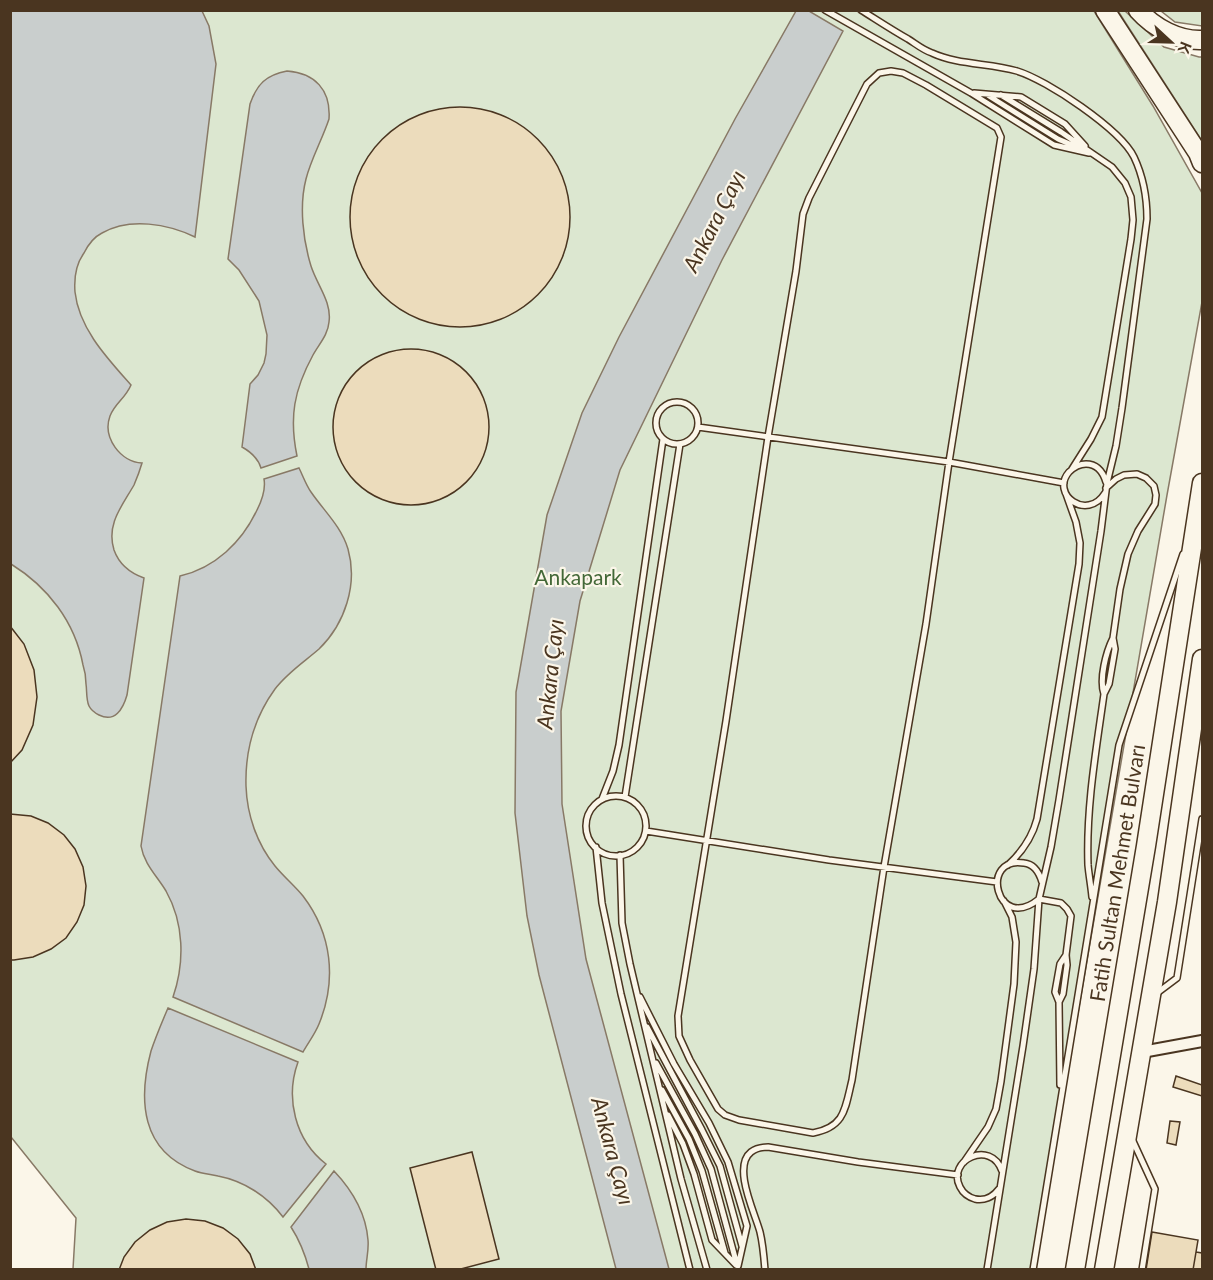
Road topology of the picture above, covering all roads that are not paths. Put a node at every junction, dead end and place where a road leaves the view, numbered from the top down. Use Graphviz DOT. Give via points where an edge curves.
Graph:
graph roads {
  1 [pos="825,10"];
  2 [pos="861,10"];
  3 [pos="1105,10"];
  4 [pos="1138,10"];
  5 [pos="1203,40"];
  6 [pos="971,93"];
  7 [pos="986,94"];
  8 [pos="1092,154"];
  9 [pos="1203,163"];
  10 [pos="698,427"];
  11 [pos="768,437"];
  12 [pos="663,439"];
  13 [pos="680,444"];
  14 [pos="949,462"];
  15 [pos="1072,469"];
  16 [pos="1064,483"];
  17 [pos="1203,483"];
  18 [pos="1106,488"];
  19 [pos="1066,494"];
  20 [pos="1199,504"];
  21 [pos="1202,669"];
  22 [pos="625,797"];
  23 [pos="602,799"];
  24 [pos="1203,819"];
  25 [pos="646,831"];
  26 [pos="706,840"];
  27 [pos="596,847"];
  28 [pos="620,855"];
  29 [pos="1008,865"];
  30 [pos="884,867"];
  31 [pos="997,882"];
  32 [pos="1042,883"];
  33 [pos="1039,899"];
  34 [pos="1004,901"];
  35 [pos="1093,903"];
  36 [pos="636,989"];
  37 [pos="1151,998"];
  38 [pos="644,1021"];
  39 [pos="1203,1041"];
  40 [pos="1142,1052"];
  41 [pos="652,1057"];
  42 [pos="657,1082"];
  43 [pos="1060,1102"];
  44 [pos="664,1106"];
  45 [pos="1128,1132"];
  46 [pos="964,1162"];
  47 [pos="1003,1173"];
  48 [pos="958,1174"];
  49 [pos="1000,1188"];
  50 [pos="742,1247"];
  51 [pos="725,1253"];
  52 [pos="738,1268"];
  53 [pos="690,1269"];
  54 [pos="707,1269"];
  55 [pos="765,1269"];
  56 [pos="987,1269"];
  57 [pos="1033,1269"];
  58 [pos="1075,1269"];
  59 [pos="1104,1269"];
  60 [pos="1142,1269"];
  1 -- 6 [label="lane"];
  2 -- 18 [label="lane" via="930,53 1017,71 1042,82 1101,122 1133,156 1141,177 1147,219 1122,408"];
  3 -- 9 [label="highway"];
  4 -- 5 [label="highway" via="1162,31"];
  6 -- 7 [label="lane"];
  6 -- 8 [label="lane" via="1054,146"];
  7 -- 8 [label="lane" via="1058,139"];
  7 -- 8 [label="lane" via="1001,95"];
  8 -- 15 [label="lane" via="1112,167 1125,183 1133,220 1102,417"];
  10 -- 11 [label="lane"];
  10 -- 12 [label="lane" via="691,408 672,403 657,417 657,430"];
  10 -- 13 [label="lane" via="691,439"];
  11 -- 14 [label="lane"];
  11 -- 14 [label="lane" via="803,214 867,84 879,73 891,71 926,85 998,128 1001,137"];
  11 -- 26 [label="lane"];
  12 -- 13 [label="lane"];
  12 -- 23 [label="lane" via="619,745"];
  13 -- 22 [label="lane"];
  14 -- 16 [label="lane"];
  14 -- 30 [label="lane"];
  15 -- 16 [label="lane"];
  15 -- 18 [label="lane" via="1085,464 1098,468"];
  16 -- 19 [label="lane"];
  17 -- 20 [label="highway, Fatih Sultan Mehmet Bulvarı"];
  18 -- 19 [label="lane" via="1090,506 1076,504"];
  18 -- 32 [label="lane" via="1059,800"];
  18 -- 35 [label="lane" via="1124,475 1137,474 1154,486 1156,495 1128,554 1120,589 1115,649 1104,694 1089,818 1088,866"];
  19 -- 29 [label="lane" via="1080,543 1079,564 1037,819 1027,844"];
  20 -- 35 [label="lane" via="1119,745"];
  20 -- 58 [label="highway, Fatih Sultan Mehmet Bulvarı"];
  21 -- 37 [label="highway"];
  22 -- 23 [label="lane"];
  22 -- 25 [label="lane" via="644,813"];
  23 -- 27 [label="lane" via="586,823"];
  24 -- 37 [label="lane" via="1177,978"];
  25 -- 26 [label="lane"];
  25 -- 28 [label="lane" via="635,850"];
  26 -- 30 [label="lane"];
  26 -- 30 [label="lane" via="678,1016 680,1036 690,1060 725,1115 813,1133 835,1125 848,1097"];
  27 -- 28 [label="lane" via="607,854"];
  27 -- 53 [label="lane" via="602,903 621,994"];
  28 -- 36 [label="lane" via="622,923"];
  29 -- 31 [label="lane"];
  29 -- 32 [label="lane" via="1029,864"];
  30 -- 31 [label="lane"];
  31 -- 34 [label="lane"];
  32 -- 33 [label="lane"];
  33 -- 34 [label="lane" via="1024,907"];
  33 -- 43 [label="lane" via="1062,903 1071,916 1068,965 1059,1002"];
  33 -- 47 [label="lane" via="1034,969"];
  34 -- 46 [label="lane" via="1012,917 1016,942 1001,1081 988,1127"];
  35 -- 43 [label="lane"];
  36 -- 38 [label="lane"];
  36 -- 50 [label="lane" via="728,1162 747,1226"];
  37 -- 40 [label="highway"];
  38 -- 41 [label="lane"];
  38 -- 50 [label="lane" via="720,1166"];
  39 -- 40 [label="street"];
  40 -- 45 [label="highway"];
  41 -- 42 [label="lane"];
  41 -- 52 [label="lane" via="711,1169"];
  42 -- 44 [label="lane"];
  42 -- 51 [label="lane" via="702,1171"];
  43 -- 57 [label="lane"];
  44 -- 51 [label="lane" via="694,1174 712,1240"];
  44 -- 54 [label="lane"];
  45 -- 59 [label="highway"];
  45 -- 60 [label="lane" via="1155,1189"];
  46 -- 47 [label="lane" via="983,1154 996,1160"];
  46 -- 48 [label="lane"];
  47 -- 49 [label="lane"];
  48 -- 49 [label="lane" via="961,1188 971,1198 991,1197"];
  48 -- 55 [label="lane" via="758,1148 747,1155 744,1181 760,1233"];
  49 -- 56 [label="lane"];
  50 -- 52 [label="lane"];
  51 -- 52 [label="lane"];
}
